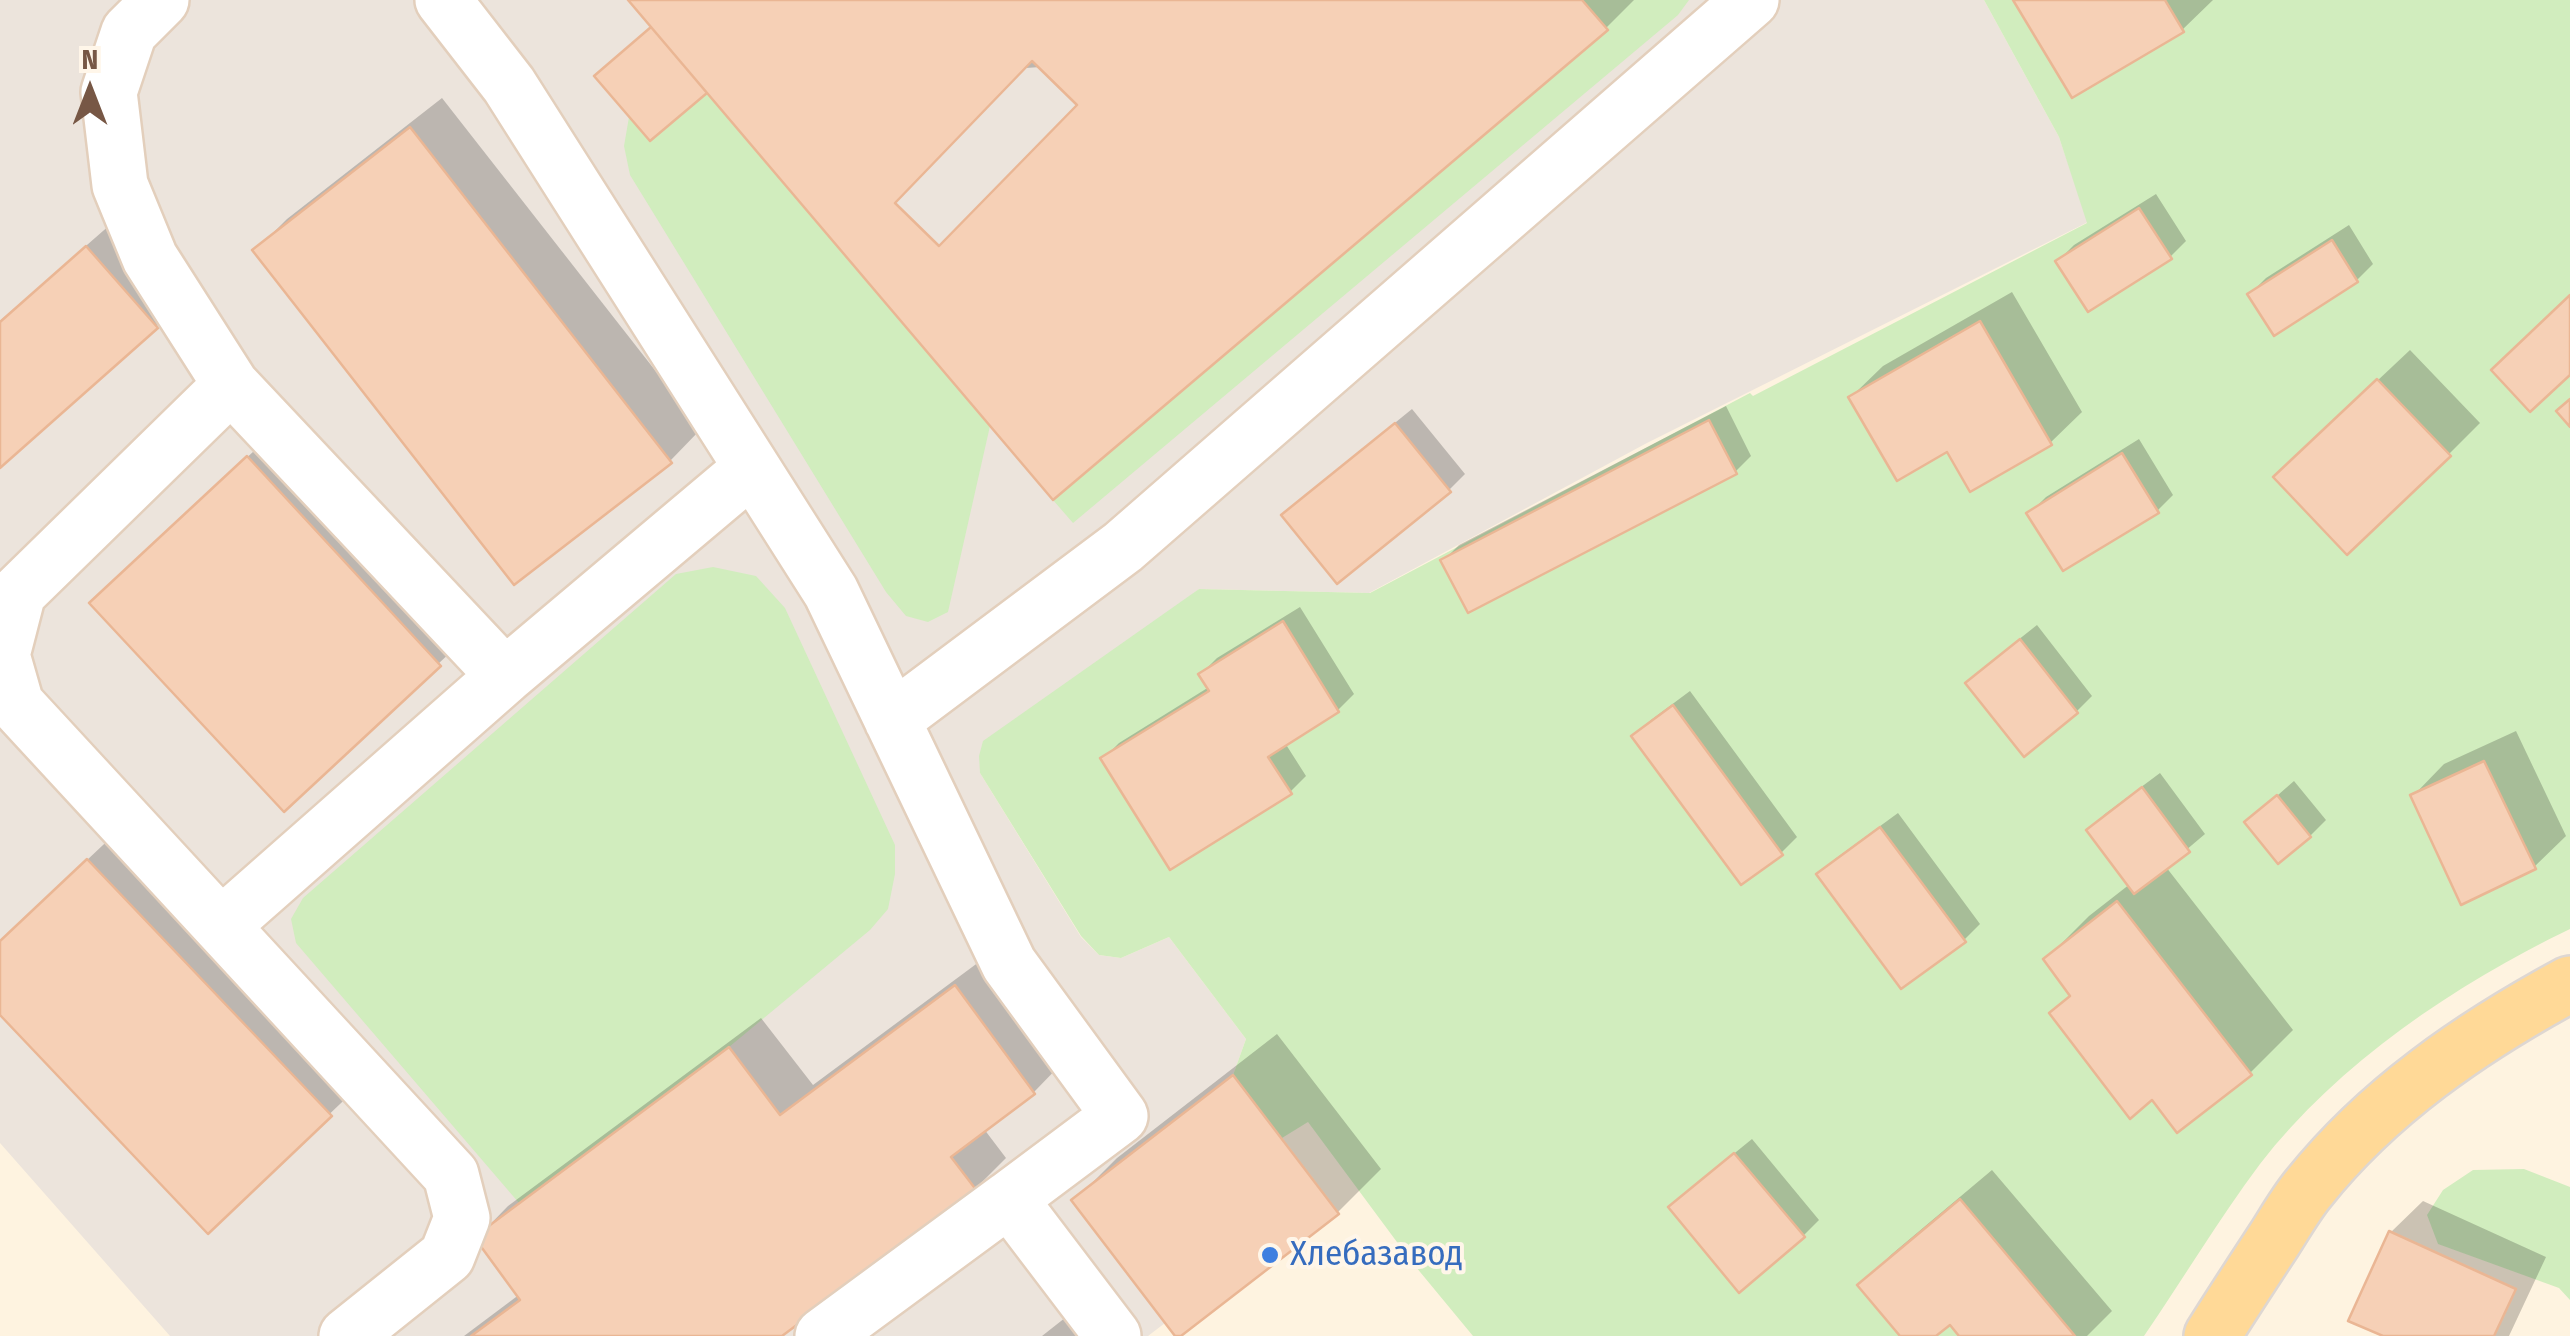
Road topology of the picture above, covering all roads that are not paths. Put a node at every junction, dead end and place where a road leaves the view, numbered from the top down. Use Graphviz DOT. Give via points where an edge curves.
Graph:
graph roads {
  1 [pos="443,0"];
  2 [pos="1751,0"];
  3 [pos="142,11"];
  4 [pos="232,385"];
  5 [pos="752,468"];
  6 [pos="505,676"];
  7 [pos="892,720"];
  8 [pos="221,926"];
  9 [pos="2570,984"];
  10 [pos="1009,1199"];
  11 [pos="348,1336"];
  12 [pos="824,1336"];
  13 [pos="1114,1336"];
  14 [pos="2212,1336"];
  1 -- 5 [label="lane" via="509,85"];
  2 -- 7 [label="lane" via="1123,547"];
  3 -- 4 [label="lane" via="109,92 120,186 150,258"];
  4 -- 6 [label="lane"];
  4 -- 8 [label="lane" via="18,593 2,655 16,704"];
  5 -- 6 [label="lane"];
  5 -- 7 [label="lane" via="831,592"];
  6 -- 8 [label="lane"];
  7 -- 10 [label="lane" via="1009,964 1120,1116"];
  8 -- 11 [label="lane" via="451,1176 462,1218 448,1256"];
  9 -- 14 [label="main road" via="2450,1056 2346,1145 2306,1191"];
  10 -- 12 [label="lane"];
  10 -- 13 [label="lane"];
}
